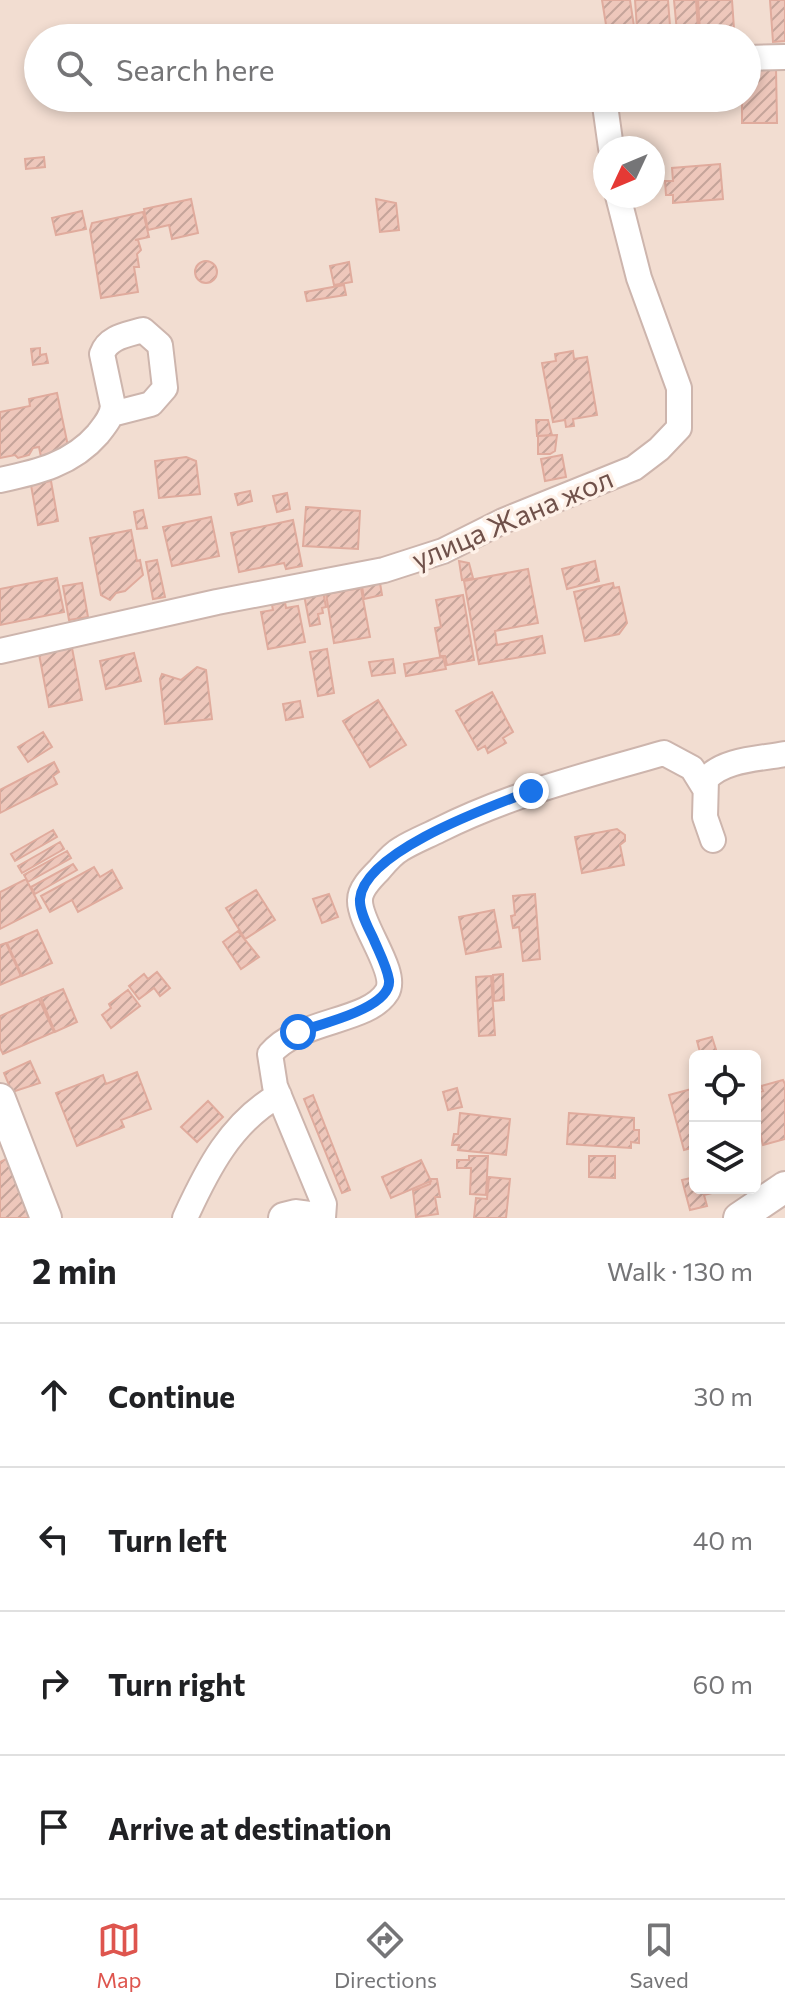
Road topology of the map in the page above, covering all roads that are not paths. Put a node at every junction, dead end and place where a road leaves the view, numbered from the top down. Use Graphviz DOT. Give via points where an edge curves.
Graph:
graph roads {
  1 [pos="785,57"];
  2 [pos="761,58"];
  3 [pos="606,112"];
  4 [pos="609,136"];
  5 [pos="621,208"];
  6 [pos="112,414"];
  7 [pos="0,480"];
  8 [pos="0,651"];
  9 [pos="785,754"];
  10 [pos="705,789"];
  11 [pos="713,840"];
  12 [pos="279,1095"];
  13 [pos="0,1099"];
  14 [pos="785,1187"];
  15 [pos="46,1218"];
  16 [pos="185,1218"];
  17 [pos="284,1218"];
  18 [pos="321,1218"];
  19 [pos="739,1218"];
  1 -- 2 [label="street"];
  3 -- 4 [label="street"];
  5 -- 8 [label="street, улица Жана жол" via="639,278 679,388 679,428 634,468 443,551 384,570"];
  6 -- 7 [label="street" via="87,446 63,463"];
  9 -- 10 [label="street" via="712,772"];
  10 -- 11 [label="street" via="705,817"];
  10 -- 12 [label="street" via="692,768 664,753 531,791 399,850 368,880 360,899 389,981 387,993 368,1008 280,1042 270,1054"];
  12 -- 16 [label="street" via="237,1128 212,1161"];
  12 -- 18 [label="street" via="324,1204"];
  13 -- 15 [label="street"];
  14 -- 19 [label="street"];
  17 -- 18 [label="street"];
}
